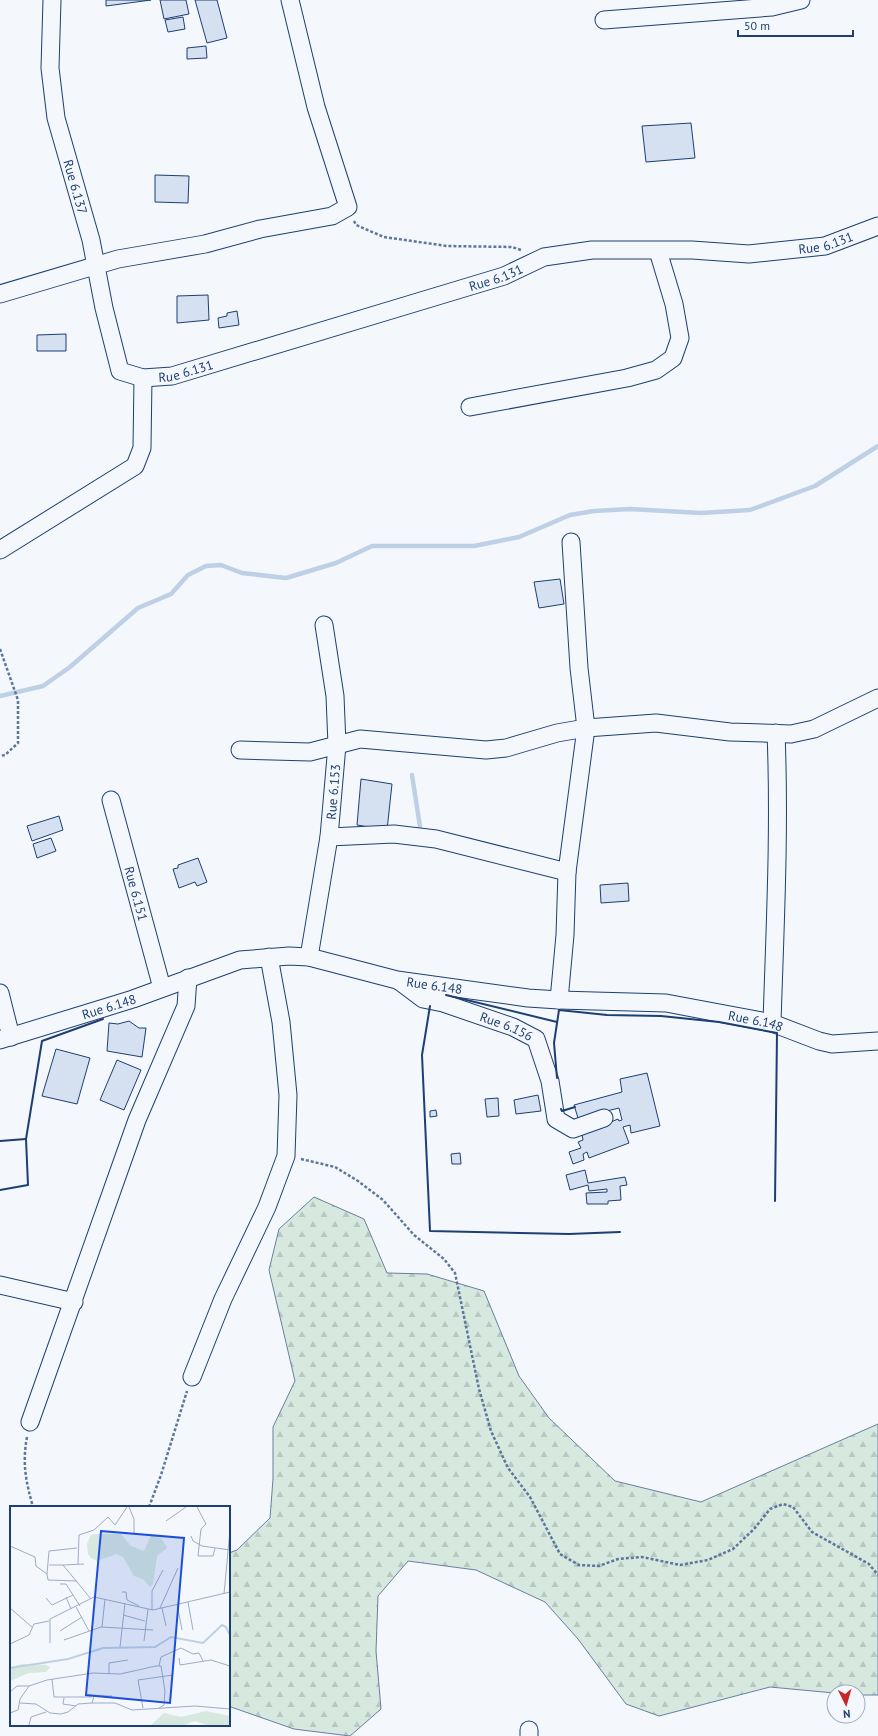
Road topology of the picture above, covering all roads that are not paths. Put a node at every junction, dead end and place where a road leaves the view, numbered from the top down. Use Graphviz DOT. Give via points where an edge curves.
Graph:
graph roads {
  1 [pos="52,0"];
  2 [pos="290,0"];
  3 [pos="801,0"];
  4 [pos="604,20"];
  5 [pos="878,226"];
  6 [pos="658,251"];
  7 [pos="96,265"];
  8 [pos="0,294"];
  9 [pos="120,372"];
  10 [pos="143,378"];
  11 [pos="470,407"];
  12 [pos="571,542"];
  13 [pos="0,550"];
  14 [pos="324,625"];
  15 [pos="878,698"];
  16 [pos="586,728"];
  17 [pos="776,733"];
  18 [pos="337,744"];
  19 [pos="240,750"];
  20 [pos="111,800"];
  21 [pos="329,837"];
  22 [pos="567,872"];
  23 [pos="269,957"];
  24 [pos="309,957"];
  25 [pos="188,978"];
  26 [pos="397,980"];
  27 [pos="162,988"];
  28 [pos="0,993"];
  29 [pos="559,1000"];
  30 [pos="772,1023"];
  31 [pos="6,1039"];
  32 [pos="878,1041"];
  33 [pos="604,1118"];
  34 [pos="0,1285"];
  35 [pos="74,1302"];
  36 [pos="192,1377"];
  37 [pos="30,1422"];
  1 -- 7 [label="street, Rue 6.137" via="50,68 56,118 84,212"];
  2 -- 7 [label="street" via="316,107 348,206 332,216"];
  3 -- 4 [label="street" via="772,7"];
  5 -- 6 [label="street, Rue 6.131" via="825,246 749,254 692,250"];
  6 -- 10 [label="street, Rue 6.131" via="592,250 544,258 504,276 337,327 172,376"];
  6 -- 11 [label="street" via="674,304 680,338 673,358 656,370 627,378"];
  7 -- 8 [label="street"];
  7 -- 9 [label="street, Rue 6.137"];
  9 -- 10 [label="street, Rue 6.131"];
  10 -- 13 [label="street" via="142,448 135,466"];
  12 -- 16 [label="street" via="579,668"];
  14 -- 18 [label="street, Rue 6.153" via="334,696"];
  15 -- 17 [label="street" via="814,729 791,734"];
  16 -- 17 [label="street" via="656,723 730,732"];
  16 -- 18 [label="street" via="557,733 506,748 486,750 360,739"];
  16 -- 22 [label="street"];
  17 -- 30 [label="street" via="777,882"];
  18 -- 19 [label="street" via="310,752"];
  18 -- 21 [label="street, Rue 6.153"];
  20 -- 27 [label="street, Rue 6.151"];
  21 -- 22 [label="street" via="394,834 436,839"];
  21 -- 24 [label="street, Rue 6.153"];
  22 -- 29 [label="street"];
  23 -- 24 [label="street, Rue 6.148"];
  23 -- 25 [label="street, Rue 6.148" via="240,960"];
  23 -- 36 [label="street" via="281,1022 288,1096 286,1156 267,1207 223,1299"];
  24 -- 26 [label="street, Rue 6.148"];
  25 -- 27 [label="street, Rue 6.148"];
  25 -- 35 [label="street" via="186,1006 134,1128"];
  26 -- 29 [label="street, Rue 6.148"];
  26 -- 33 [label="street, Rue 6.156" via="423,999 443,1003 512,1027 536,1039 550,1081 556,1120 573,1129"];
  27 -- 31 [label="street, Rue 6.148"];
  28 -- 31 [label="street"];
  29 -- 30 [label="street, Rue 6.148" via="666,1004"];
  30 -- 32 [label="street, Rue 6.148" via="832,1044"];
  34 -- 35 [label="street"];
  35 -- 37 [label="street"];
}
